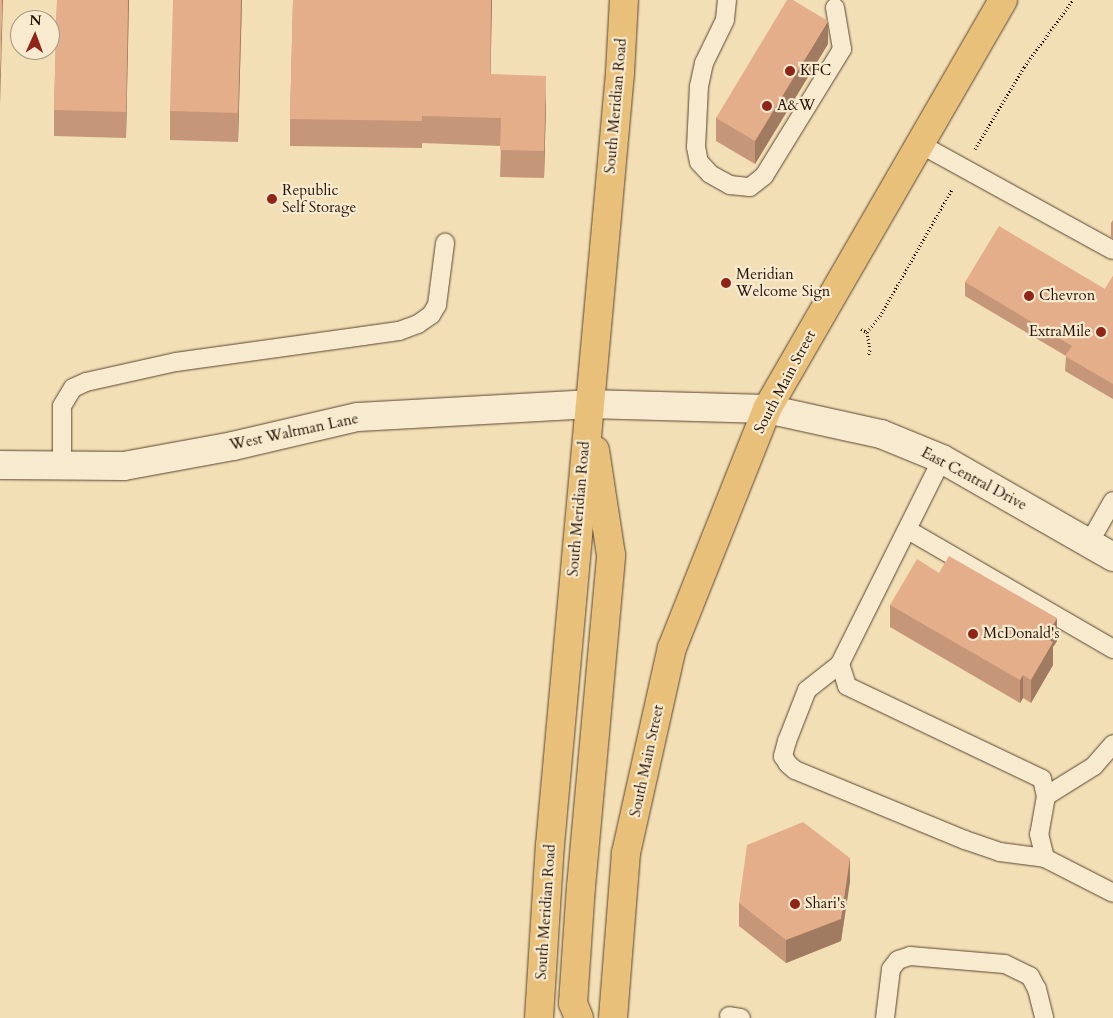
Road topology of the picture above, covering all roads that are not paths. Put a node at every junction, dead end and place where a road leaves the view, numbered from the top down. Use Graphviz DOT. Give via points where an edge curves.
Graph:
graph roads {
  1 [pos="624,0"];
  2 [pos="727,0"];
  3 [pos="1003,0"];
  4 [pos="832,3"];
  5 [pos="918,143"];
  6 [pos="445,242"];
  7 [pos="1113,250"];
  8 [pos="588,404"];
  9 [pos="767,409"];
  10 [pos="942,459"];
  11 [pos="0,466"];
  12 [pos="62,468"];
  13 [pos="1113,501"];
  14 [pos="908,530"];
  15 [pos="1089,543"];
  16 [pos="1113,557"];
  17 [pos="1113,650"];
  18 [pos="840,664"];
  19 [pos="1113,744"];
  20 [pos="1046,796"];
  21 [pos="1045,858"];
  22 [pos="1113,894"];
  23 [pos="539,1018"];
  24 [pos="579,1018"];
  25 [pos="613,1018"];
  26 [pos="885,1018"];
  27 [pos="1044,1018"];
  1 -- 8 [label="main road, South Meridian Road"];
  2 -- 4 [label="lane" via="726,20 704,63 699,86 696,147 699,162 710,174 730,185 750,187 764,176 842,49"];
  3 -- 5 [label="main road, South Main Street"];
  5 -- 7 [label="lane"];
  5 -- 9 [label="main road, South Main Street"];
  6 -- 12 [label="lane" via="437,305 432,315 418,324 399,331 176,362 86,382 73,388 62,406"];
  8 -- 9 [label="street, West Waltman Lane"];
  8 -- 12 [label="street, West Waltman Lane" via="358,417 233,446 124,466"];
  8 -- 23 [label="main road, South Meridian Road" via="550,845"];
  8 -- 24 [label="main road" via="610,555 580,896 573,1003"];
  9 -- 10 [label="street, East Central Drive" via="881,434"];
  9 -- 25 [label="main road, South Main Street" via="672,648 626,853"];
  10 -- 14 [label="lane"];
  10 -- 15 [label="street, East Central Drive"];
  11 -- 12 [label="street, West Waltman Lane"];
  13 -- 15 [label="lane"];
  14 -- 17 [label="lane"];
  14 -- 18 [label="lane"];
  15 -- 16 [label="street, East Central Drive"];
  18 -- 20 [label="lane" via="847,686 1042,779"];
  18 -- 21 [label="lane" via="808,690 787,741 783,756 788,764 795,770 964,840 1000,852"];
  19 -- 20 [label="lane" via="1094,766"];
  20 -- 21 [label="lane" via="1040,834"];
  21 -- 22 [label="lane"];
  26 -- 27 [label="lane" via="891,969 898,960 910,956 1005,964 1030,976 1037,989"];
}
